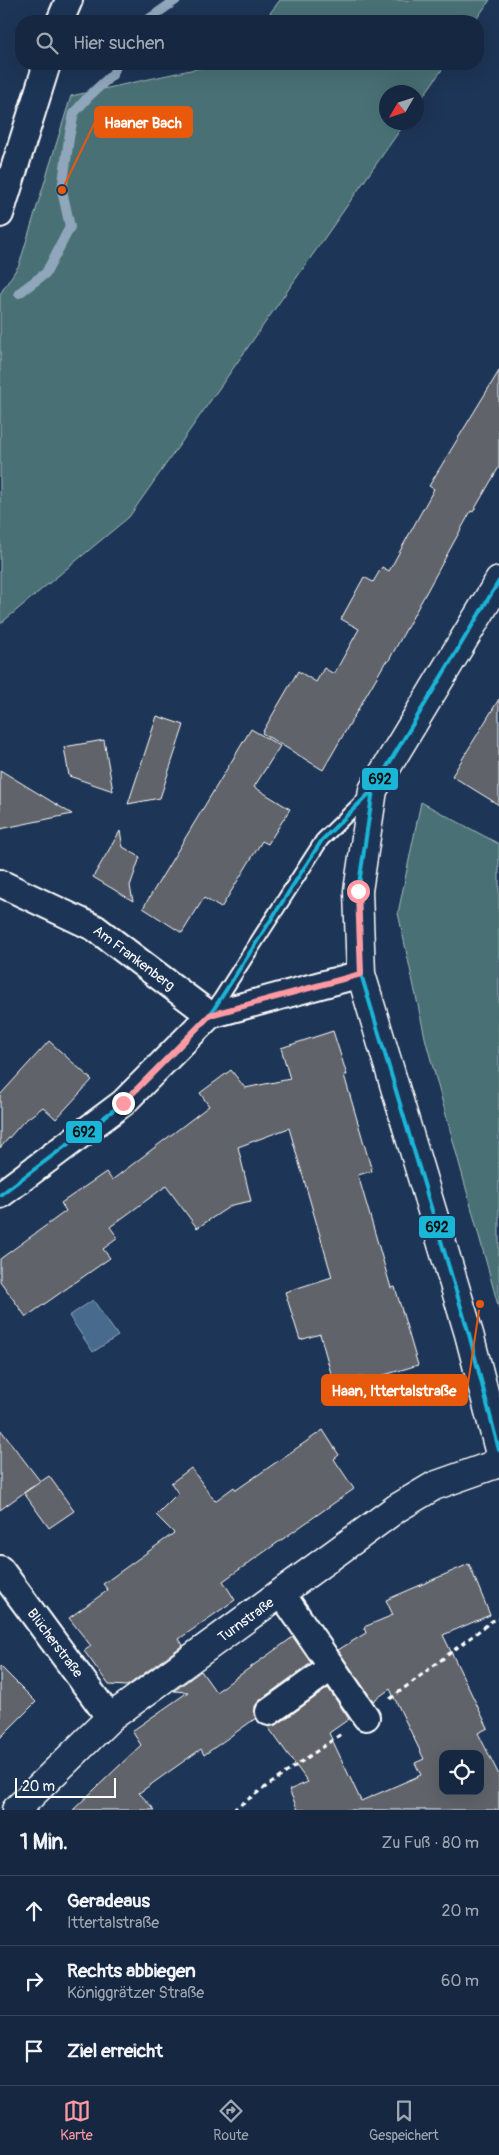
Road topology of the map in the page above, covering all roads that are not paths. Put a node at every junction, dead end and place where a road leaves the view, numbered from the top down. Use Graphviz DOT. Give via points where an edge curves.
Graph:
graph roads {
  1 [pos="69,0"];
  2 [pos="63,15"];
  3 [pos="45,70"];
  4 [pos="0,214"];
  5 [pos="499,580"];
  6 [pos="373,790"];
  7 [pos="0,883"];
  8 [pos="361,974"];
  9 [pos="210,1015"];
  10 [pos="0,1195"];
  11 [pos="499,1450"];
  12 [pos="499,1463"];
  13 [pos="0,1569"];
  14 [pos="282,1594"];
  15 [pos="332,1667"];
  16 [pos="269,1712"];
  17 [pos="366,1717"];
  18 [pos="110,1718"];
  19 [pos="16,1810"];
  1 -- 2 [label="street"];
  3 -- 4 [label="street"];
  5 -- 6 [label="main road"];
  6 -- 8 [label="main road" via="358,891"];
  6 -- 9 [label="lane" via="322,840"];
  7 -- 9 [label="street, Am Frankenberg" via="95,928"];
  8 -- 9 [label="street"];
  8 -- 11 [label="main road" via="466,1324"];
  9 -- 10 [label="street" via="123,1103"];
  12 -- 14 [label="main road, Turnstraße" via="434,1486 397,1508"];
  13 -- 18 [label="street, Blücherstraße"];
  14 -- 15 [label="street"];
  14 -- 18 [label="main road, Turnstraße"];
  15 -- 16 [label="street"];
  15 -- 17 [label="street"];
  18 -- 19 [label="main road, Turnstraße"];
}
